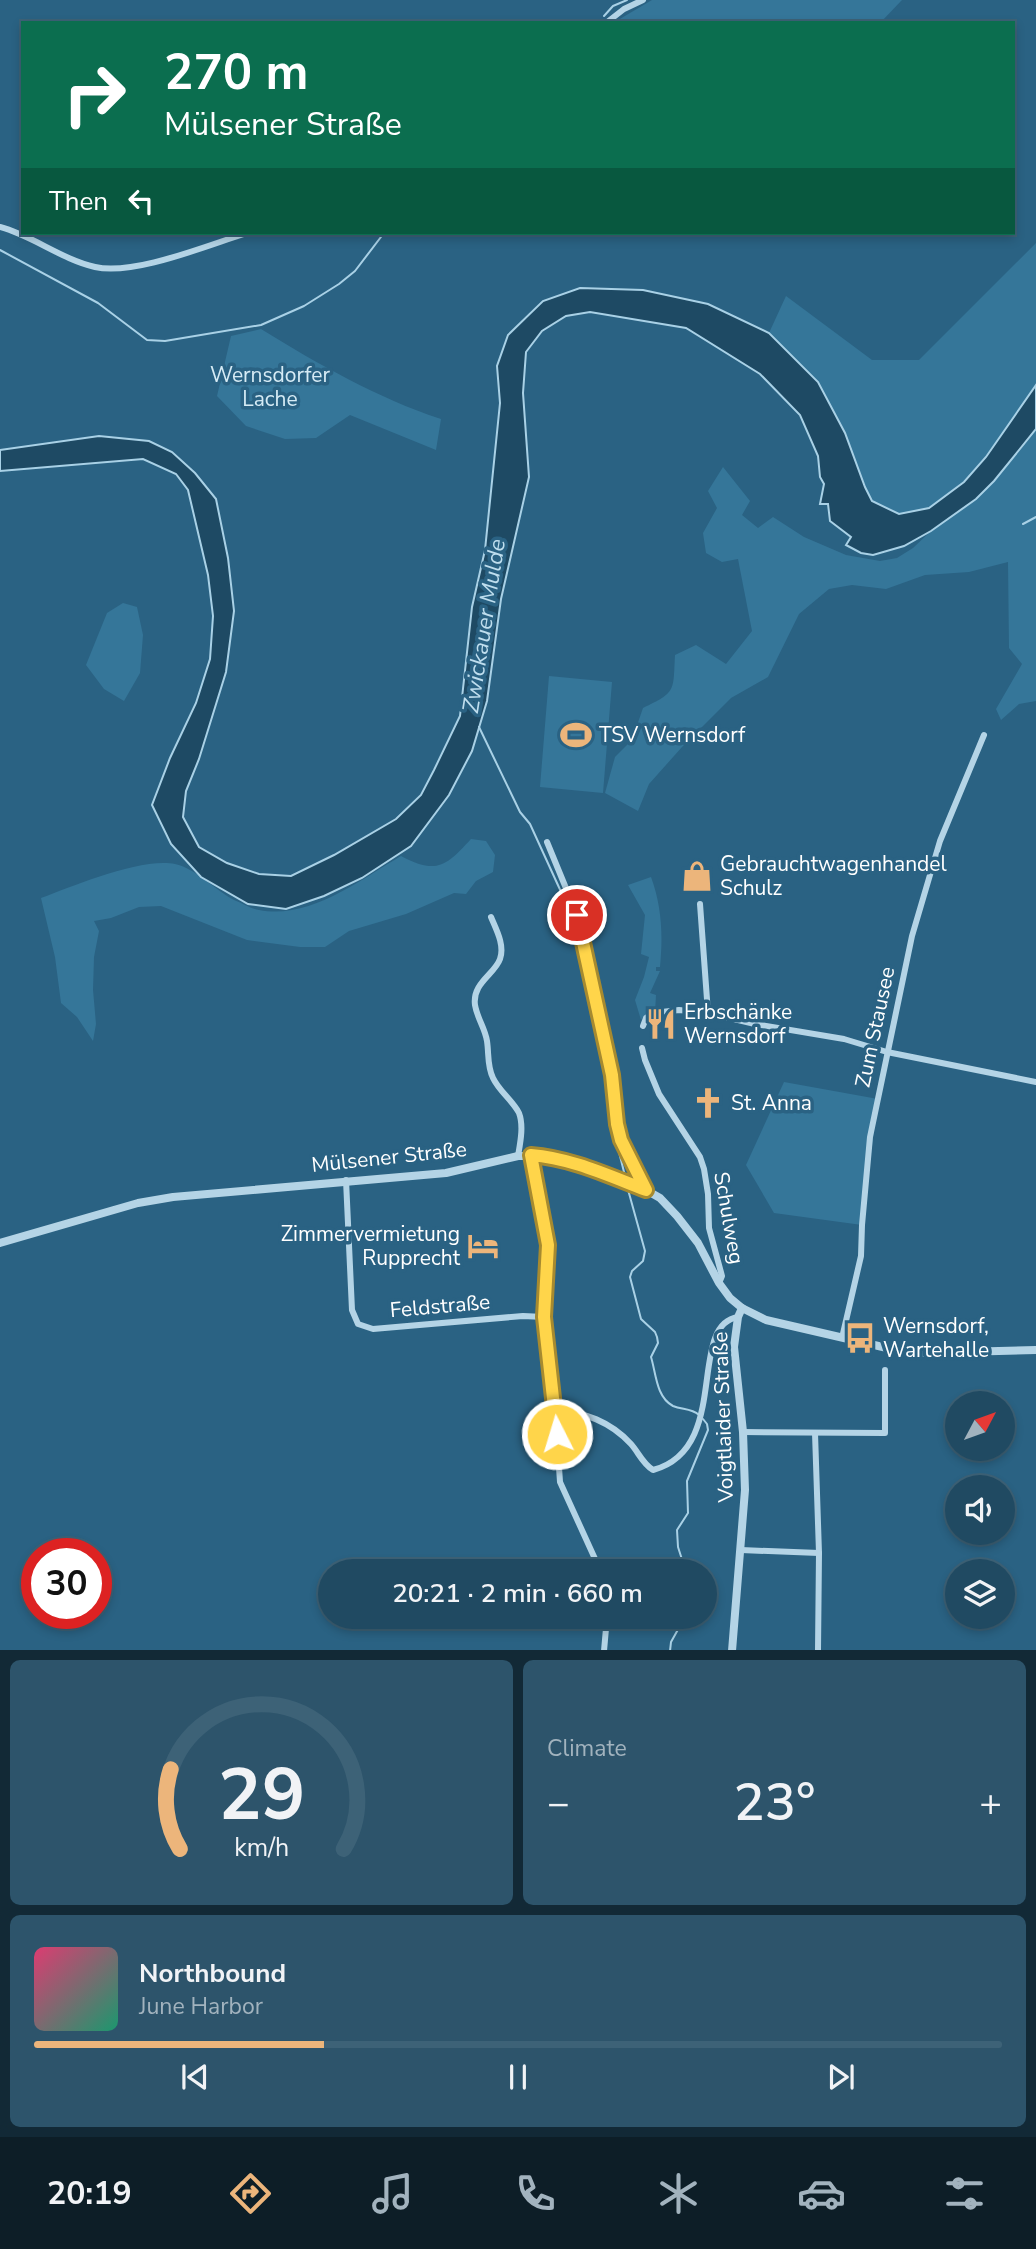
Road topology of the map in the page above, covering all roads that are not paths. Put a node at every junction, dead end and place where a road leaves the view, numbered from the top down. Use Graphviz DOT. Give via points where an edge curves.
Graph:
graph roads {
  1 [pos="643,0"];
  2 [pos="609,21"];
  3 [pos="0,226"];
  4 [pos="21,234"];
  5 [pos="22,235"];
  6 [pos="241,235"];
  7 [pos="984,735"];
  8 [pos="547,842"];
  9 [pos="700,904"];
  10 [pos="491,917"];
  11 [pos="708,1013"];
  12 [pos="643,1026"];
  13 [pos="642,1048"];
  14 [pos="887,1052"];
  15 [pos="1036,1082"];
  16 [pos="531,1155"];
  17 [pos="518,1156"];
  18 [pos="346,1180"];
  19 [pos="646,1190"];
  20 [pos="0,1243"];
  21 [pos="719,1283"];
  22 [pos="742,1308"];
  23 [pos="544,1317"];
  24 [pos="738,1317"];
  25 [pos="842,1338"];
  26 [pos="1036,1350"];
  27 [pos="885,1370"];
  28 [pos="555,1409"];
  29 [pos="743,1432"];
  30 [pos="815,1433"];
  31 [pos="741,1550"];
  32 [pos="819,1553"];
  33 [pos="595,1559"];
  34 [pos="606,1629"];
  35 [pos="604,1650"];
  36 [pos="733,1650"];
  37 [pos="818,1650"];
  1 -- 2 [label="street"];
  3 -- 4 [label="street"];
  5 -- 6 [label="street" via="75,259 113,269 153,262"];
  7 -- 14 [label="street, Zum Stausee" via="940,841 912,936"];
  8 -- 19 [label="street" via="577,915 612,1075 621,1140"];
  9 -- 11 [label="street"];
  10 -- 17 [label="street" via="499,936 500,960 482,981 474,1001 493,1077 519,1114"];
  11 -- 12 [label="street" via="653,1013"];
  11 -- 14 [label="street" via="844,1039"];
  13 -- 21 [label="street, Schulweg" via="659,1094 704,1169 709,1228 722,1276"];
  14 -- 15 [label="street"];
  14 -- 25 [label="street, Zum Stausee" via="870,1137 861,1256"];
  16 -- 17 [label="street, Mülsener Straße"];
  16 -- 19 [label="street, Mülsener Straße" via="569,1161"];
  16 -- 23 [label="street" via="548,1245"];
  17 -- 18 [label="street, Mülsener Straße" via="446,1173"];
  18 -- 20 [label="street, Mülsener Straße" via="138,1203"];
  18 -- 23 [label="street, Feldstraße" via="352,1310 358,1324 373,1329"];
  19 -- 21 [label="street, Mülsener Straße" via="677,1216"];
  21 -- 22 [label="street, Mülsener Straße"];
  22 -- 24 [label="street, Voigtlaider Straße"];
  22 -- 25 [label="street, Mülsener Straße" via="766,1320"];
  23 -- 28 [label="street"];
  24 -- 28 [label="street" via="724,1322 716,1335 696,1433 686,1450 666,1466 653,1470 632,1445 595,1418"];
  24 -- 29 [label="street, Voigtlaider Straße" via="734,1348"];
  25 -- 26 [label="street, Mülsener Straße" via="901,1352"];
  27 -- 30 [label="street" via="885,1433"];
  28 -- 33 [label="street" via="560,1482"];
  29 -- 30 [label="street"];
  29 -- 31 [label="street, Voigtlaider Straße"];
  30 -- 32 [label="street"];
  31 -- 32 [label="street"];
  31 -- 36 [label="street, Voigtlaider Straße"];
  32 -- 37 [label="street"];
  34 -- 35 [label="street"];
}
